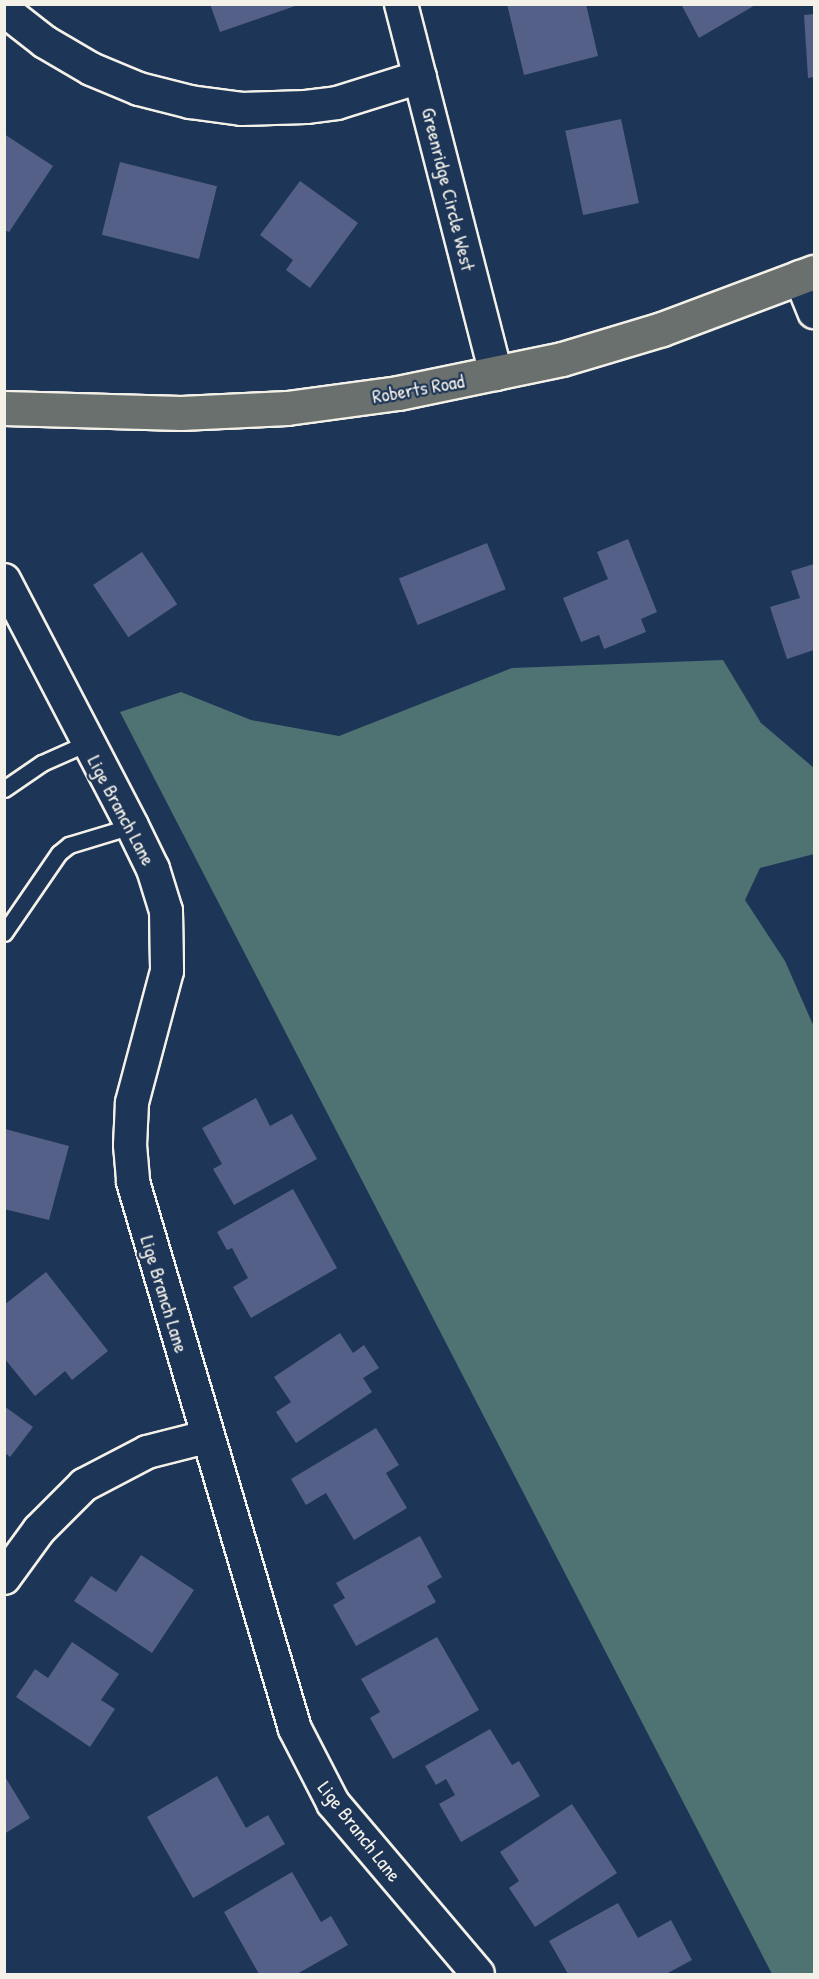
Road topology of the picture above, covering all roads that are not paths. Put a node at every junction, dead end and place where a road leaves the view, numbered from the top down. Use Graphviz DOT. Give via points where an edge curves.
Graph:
graph roads {
  1 [pos="401,4"];
  2 [pos="4,10"];
  3 [pos="420,77"];
  4 [pos="807,274"];
  5 [pos="814,312"];
  6 [pos="496,374"];
  7 [pos="4,408"];
  8 [pos="4,580"];
  9 [pos="87,743"];
  10 [pos="4,789"];
  11 [pos="132,826"];
  12 [pos="4,933"];
  13 [pos="206,1437"];
  14 [pos="4,1578"];
  15 [pos="478,1974"];
  1 -- 3 [label="street, Greenridge Circle West"];
  2 -- 3 [label="street" via="45,42 91,69 139,89 190,102 243,109 306,107 337,103"];
  3 -- 6 [label="street, Greenridge Circle West"];
  4 -- 5 [label="street"];
  4 -- 6 [label="main road, Roberts Road" via="662,329"];
  6 -- 7 [label="main road, Roberts Road" via="288,408 170,413"];
  8 -- 9 [label="street, Lige Branch Lane"];
  9 -- 10 [label="lane" via="42,764"];
  9 -- 11 [label="street, Lige Branch Lane"];
  11 -- 12 [label="lane" via="69,845 59,853"];
  11 -- 13 [label="street, Lige Branch Lane" via="153,869 166,911 170,945 162,997 140,1063 132,1103 133,1182"];
  13 -- 14 [label="street" via="147,1452 84,1485 39,1530"];
  13 -- 15 [label="street, Lige Branch Lane" via="283,1696 319,1780 333,1803"];
}
